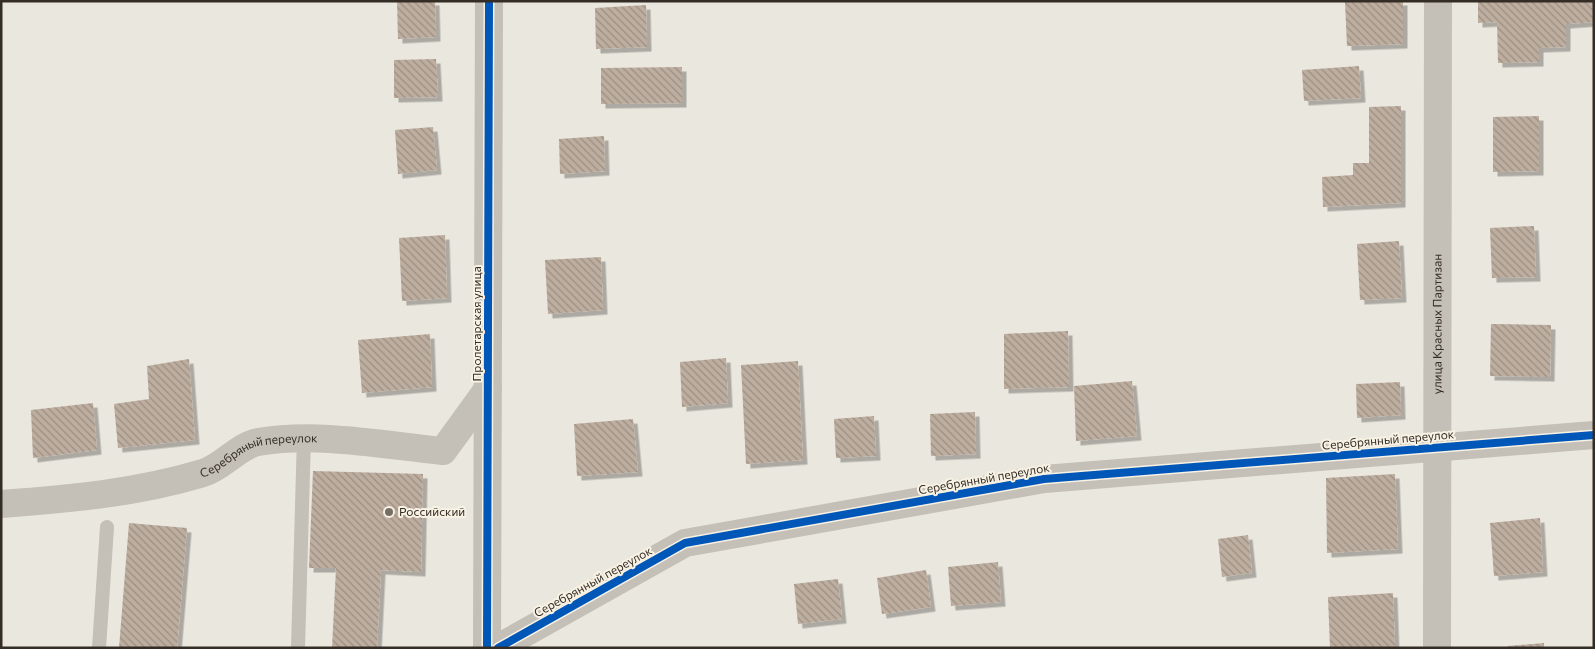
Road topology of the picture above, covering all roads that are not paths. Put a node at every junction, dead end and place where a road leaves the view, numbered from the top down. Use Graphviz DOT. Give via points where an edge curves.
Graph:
graph roads {
  1 [pos="489,1"];
  2 [pos="1438,1"];
  3 [pos="488,389"];
  4 [pos="1594,435"];
  5 [pos="304,437"];
  6 [pos="1437,448"];
  7 [pos="1,504"];
  8 [pos="106,527"];
  9 [pos="99,648"];
  10 [pos="298,648"];
  11 [pos="487,648"];
  12 [pos="498,648"];
  13 [pos="1437,648"];
  1 -- 3 [label="street, Пролетарская улица"];
  2 -- 6 [label="street, улица Красных Партизан"];
  3 -- 5 [label="street, Серебряный переулок" via="443,451"];
  3 -- 11 [label="street, Пролетарская улица"];
  4 -- 6 [label="street, Серебрянный переулок"];
  5 -- 7 [label="street, Серебряный переулок" via="256,442 205,473 138,489"];
  5 -- 10 [label="lane"];
  6 -- 12 [label="street, Серебрянный переулок" via="1044,480 685,543"];
  6 -- 13 [label="street, улица Красных Партизан"];
  8 -- 9 [label="lane"];
}
